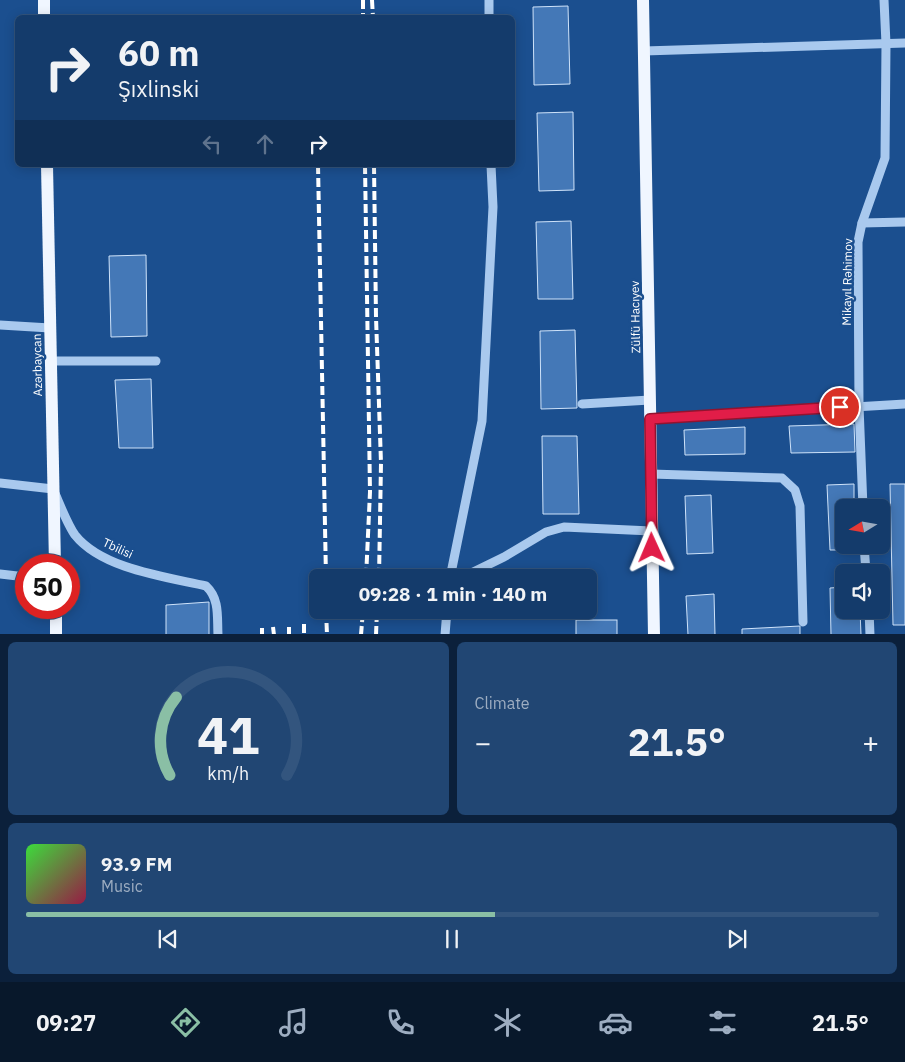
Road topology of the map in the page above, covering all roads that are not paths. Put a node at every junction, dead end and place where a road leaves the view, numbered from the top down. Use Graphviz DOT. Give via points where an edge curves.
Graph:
graph roads {
  1 [pos="44,0"];
  2 [pos="489,0"];
  3 [pos="643,0"];
  4 [pos="884,0"];
  5 [pos="44,15"];
  6 [pos="489,15"];
  7 [pos="905,43"];
  8 [pos="886,44"];
  9 [pos="644,51"];
  10 [pos="47,167"];
  11 [pos="490,167"];
  12 [pos="905,222"];
  13 [pos="862,223"];
  14 [pos="0,325"];
  15 [pos="50,328"];
  16 [pos="51,361"];
  17 [pos="156,361"];
  18 [pos="650,400"];
  19 [pos="582,404"];
  20 [pos="905,404"];
  21 [pos="859,406"];
  22 [pos="650,419"];
  23 [pos="651,474"];
  24 [pos="0,483"];
  25 [pos="53,490"];
  26 [pos="863,499"];
  27 [pos="651,531"];
  28 [pos="55,554"];
  29 [pos="450,569"];
  30 [pos="479,569"];
  31 [pos="0,574"];
  32 [pos="15,576"];
  33 [pos="56,619"];
  34 [pos="446,619"];
  35 [pos="869,619"];
  36 [pos="803,622"];
  37 [pos="56,634"];
  38 [pos="218,634"];
  39 [pos="445,634"];
  40 [pos="654,634"];
  41 [pos="870,634"];
  1 -- 5 [label="main road"];
  2 -- 6 [label="street"];
  3 -- 9 [label="main road, Zülfü Hacıyev"];
  4 -- 8 [label="street, Mikayıl Rəhimov"];
  7 -- 8 [label="street"];
  8 -- 9 [label="street"];
  8 -- 13 [label="street, Mikayıl Rəhimov" via="885,158"];
  9 -- 18 [label="main road, Zülfü Hacıyev"];
  10 -- 15 [label="main road, Azərbaycan"];
  11 -- 29 [label="street" via="493,207 482,421"];
  12 -- 13 [label="street"];
  13 -- 21 [label="street, Mikayıl Rəhimov" via="858,242"];
  14 -- 15 [label="street"];
  15 -- 16 [label="main road, Azərbaycan"];
  16 -- 17 [label="street"];
  16 -- 25 [label="main road, Azərbaycan"];
  18 -- 19 [label="street"];
  18 -- 22 [label="main road, Zülfü Hacıyev"];
  20 -- 21 [label="street"];
  21 -- 22 [label="street"];
  21 -- 26 [label="street, Mikayıl Rəhimov"];
  22 -- 23 [label="main road, Zülfü Hacıyev"];
  23 -- 27 [label="main road, Zülfü Hacıyev"];
  23 -- 36 [label="street" via="782,478 795,490 800,506"];
  24 -- 25 [label="street"];
  25 -- 28 [label="main road, Azərbaycan"];
  25 -- 38 [label="street, Tbilisi" via="75,534 98,555 138,571 206,586 216,602"];
  27 -- 30 [label="street" via="564,527 546,532"];
  27 -- 40 [label="main road, Zülfü Hacıyev"];
  31 -- 32 [label="street"];
  33 -- 37 [label="main road"];
  34 -- 39 [label="street"];
  35 -- 41 [label="street"];
}
